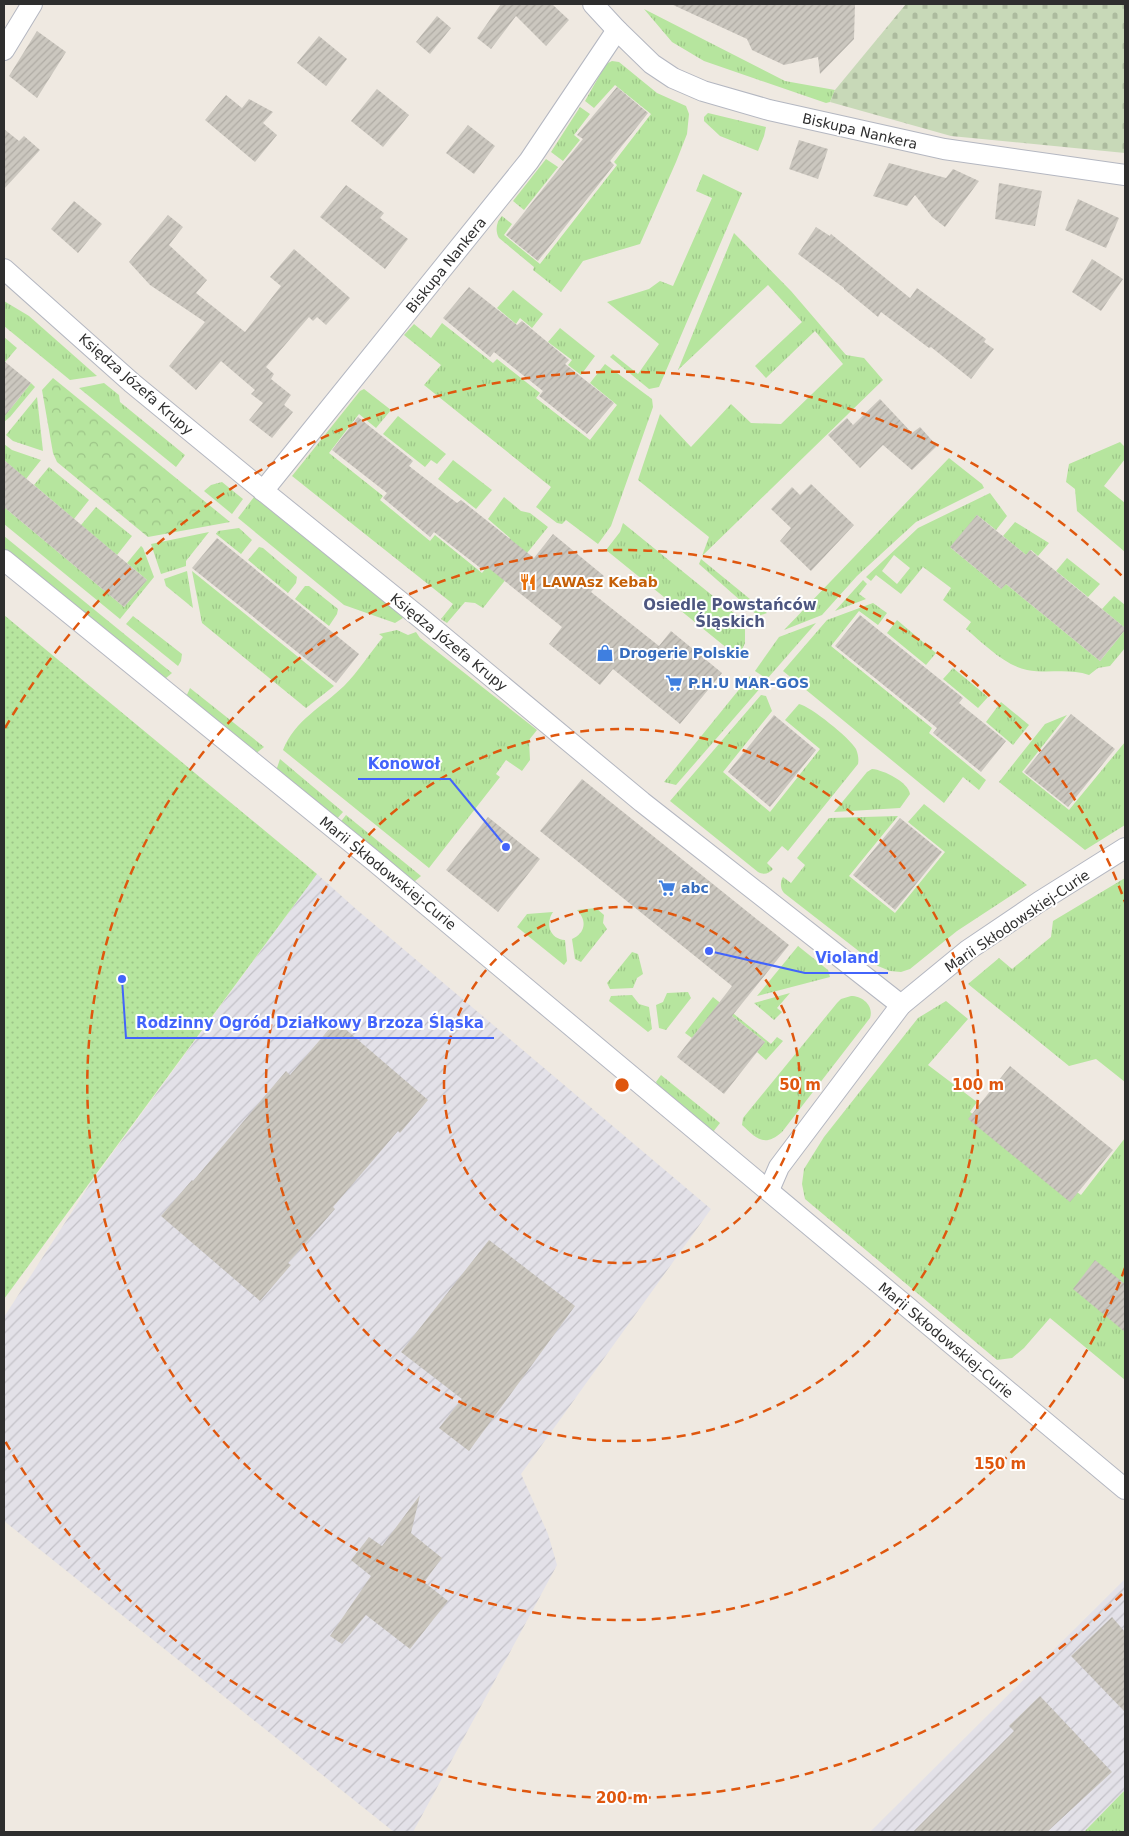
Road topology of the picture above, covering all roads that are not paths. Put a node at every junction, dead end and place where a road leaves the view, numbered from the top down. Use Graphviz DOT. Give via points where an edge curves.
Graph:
graph roads {
  1 [pos="32,4"];
  2 [pos="592,4"];
  3 [pos="617,30"];
  4 [pos="4,50"];
  5 [pos="1125,175"];
  6 [pos="4,269"];
  7 [pos="263,492"];
  8 [pos="4,560"];
  9 [pos="1125,848"];
  10 [pos="900,1005"];
  11 [pos="769,1190"];
  12 [pos="1125,1489"];
  1 -- 4 [label="street"];
  2 -- 3 [label="street, Biskupa Nankera"];
  3 -- 5 [label="street, Biskupa Nankera" via="652,64 702,91 769,110 944,149"];
  3 -- 7 [label="street, Biskupa Nankera" via="529,162"];
  6 -- 7 [label="street, Księdza Józefa Krupy" via="132,383"];
  7 -- 10 [label="street, Księdza Józefa Krupy" via="642,802"];
  8 -- 11 [label="street, Marii Skłodowskiej-Curie" via="382,868"];
  9 -- 10 [label="street, Marii Skłodowskiej-Curie" via="968,950"];
  10 -- 11 [label="street, Marii Skłodowskiej-Curie" via="779,1167"];
  11 -- 12 [label="street, Marii Skłodowskiej-Curie"];
}
